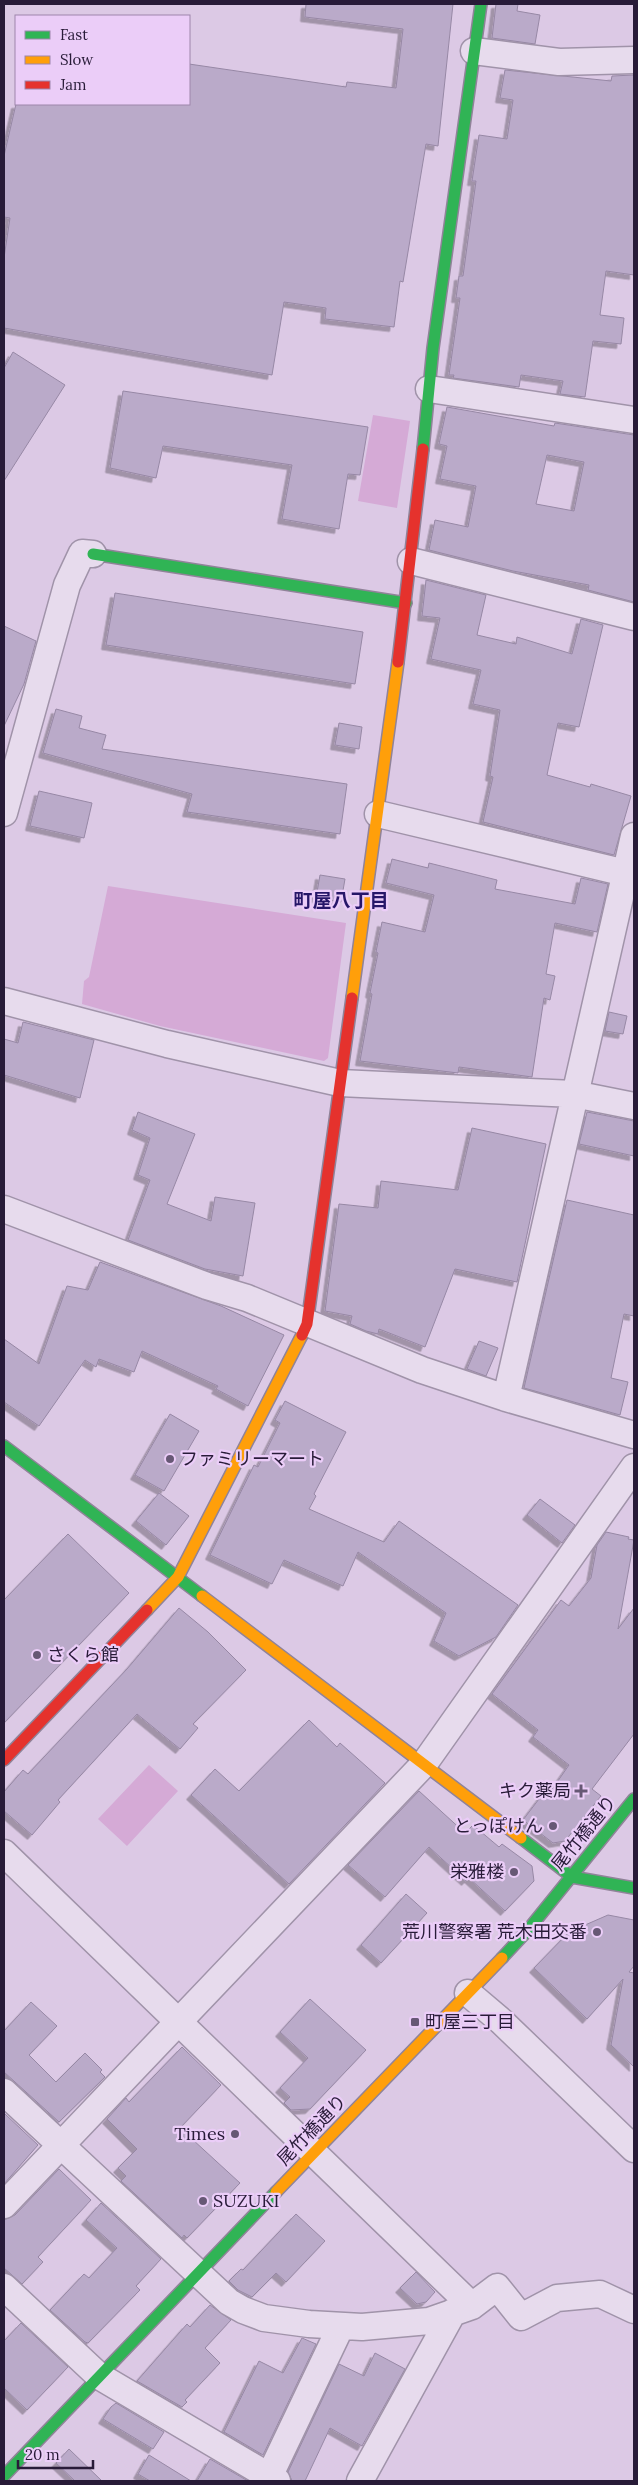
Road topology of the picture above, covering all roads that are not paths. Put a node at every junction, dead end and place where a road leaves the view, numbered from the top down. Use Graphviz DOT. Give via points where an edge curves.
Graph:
graph roads {
  1 [pos="481,4"];
  2 [pos="474,51"];
  3 [pos="634,60"];
  4 [pos="429,389"];
  5 [pos="634,420"];
  6 [pos="93,554"];
  7 [pos="411,561"];
  8 [pos="406,603"];
  9 [pos="634,617"];
  10 [pos="4,813"];
  11 [pos="378,814"];
  12 [pos="634,836"];
  13 [pos="630,874"];
  14 [pos="4,1001"];
  15 [pos="340,1083"];
  16 [pos="574,1094"];
  17 [pos="634,1106"];
  18 [pos="4,1209"];
  19 [pos="307,1324"];
  20 [pos="506,1398"];
  21 [pos="634,1435"];
  22 [pos="4,1446"];
  23 [pos="634,1467"];
  24 [pos="178,1577"];
  25 [pos="4,1760"];
  26 [pos="424,1764"];
  27 [pos="634,1799"];
  28 [pos="4,1853"];
  29 [pos="572,1877"];
  30 [pos="634,1888"];
  31 [pos="468,1993"];
  32 [pos="180,2022"];
  33 [pos="4,2092"];
  34 [pos="60,2146"];
  35 [pos="634,2149"];
  36 [pos="315,2152"];
  37 [pos="4,2205"];
  38 [pos="198,2274"];
  39 [pos="4,2287"];
  40 [pos="463,2309"];
  41 [pos="634,2310"];
  42 [pos="341,2326"];
  43 [pos="99,2376"];
  44 [pos="4,2476"];
  45 [pos="273,2479"];
  46 [pos="360,2481"];
  1 -- 2 [label="street"];
  2 -- 3 [label="street" via="559,62"];
  2 -- 4 [label="street"];
  4 -- 5 [label="street"];
  4 -- 7 [label="street"];
  6 -- 8 [label="street"];
  6 -- 10 [label="street" via="82,553 67,585"];
  7 -- 8 [label="street"];
  7 -- 9 [label="street"];
  8 -- 11 [label="street"];
  11 -- 13 [label="street"];
  11 -- 15 [label="street"];
  12 -- 13 [label="street"];
  13 -- 16 [label="street"];
  14 -- 15 [label="street" via="167,1044"];
  15 -- 16 [label="street"];
  15 -- 19 [label="street"];
  16 -- 17 [label="street"];
  16 -- 20 [label="street"];
  18 -- 19 [label="street" via="247,1298"];
  19 -- 20 [label="street" via="422,1370"];
  19 -- 24 [label="street"];
  20 -- 21 [label="street"];
  22 -- 24 [label="street"];
  23 -- 26 [label="street"];
  24 -- 25 [label="street"];
  24 -- 26 [label="street"];
  26 -- 29 [label="street"];
  26 -- 32 [label="street"];
  27 -- 29 [label="street, 尾竹橋通り"];
  28 -- 32 [label="street"];
  29 -- 30 [label="street"];
  29 -- 31 [label="street, 尾竹橋通り" via="528,1930"];
  31 -- 35 [label="street"];
  31 -- 36 [label="street, 尾竹橋通り"];
  32 -- 34 [label="street"];
  32 -- 36 [label="street"];
  33 -- 34 [label="street"];
  34 -- 37 [label="street"];
  34 -- 38 [label="street"];
  36 -- 38 [label="street, 尾竹橋通り"];
  36 -- 40 [label="street"];
  38 -- 42 [label="street" via="229,2302 264,2318"];
  38 -- 43 [label="street, 尾竹橋通り"];
  39 -- 43 [label="street"];
  40 -- 41 [label="street" via="497,2287 521,2317 557,2298 600,2294"];
  40 -- 42 [label="street" via="429,2321"];
  40 -- 46 [label="street"];
  42 -- 45 [label="street"];
  43 -- 44 [label="street, 尾竹橋通り"];
  43 -- 45 [label="street"];
}
